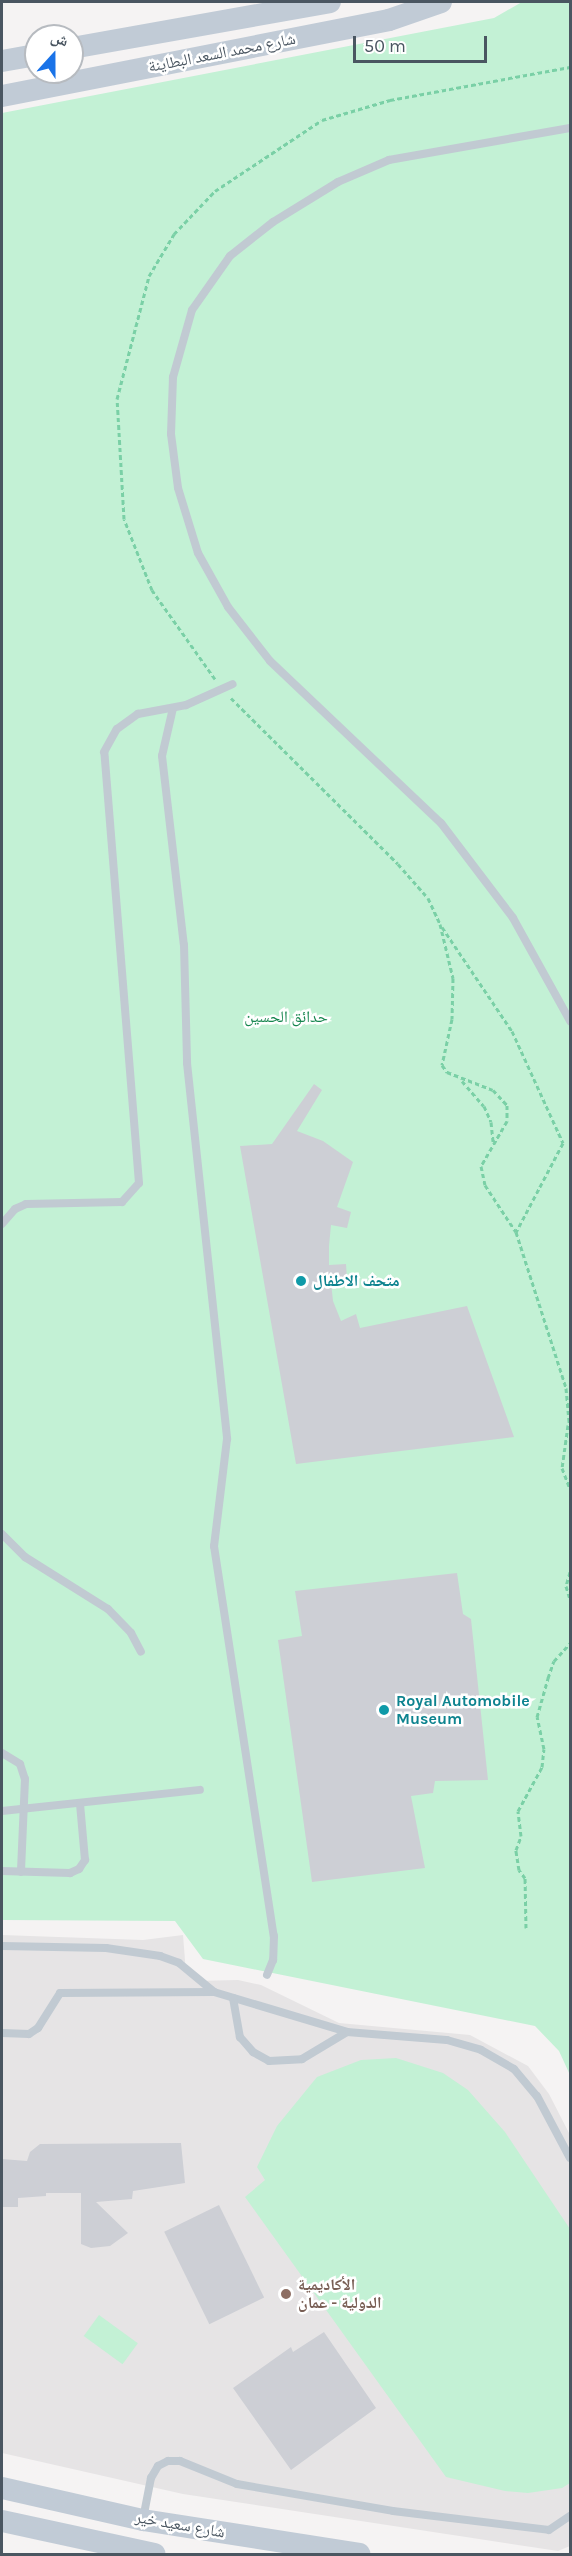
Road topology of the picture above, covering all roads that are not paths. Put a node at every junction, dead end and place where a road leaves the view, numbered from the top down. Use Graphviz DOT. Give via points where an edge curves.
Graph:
graph roads {
  1 [pos="330,2"];
  2 [pos="441,2"];
  3 [pos="84,46"];
  4 [pos="24,57"];
  5 [pos="2,61"];
  6 [pos="2,96"];
  7 [pos="570,128"];
  8 [pos="232,684"];
  9 [pos="173,708"];
  10 [pos="570,1021"];
  11 [pos="2,1224"];
  12 [pos="2,1534"];
  13 [pos="141,1652"];
  14 [pos="2,1753"];
  15 [pos="200,1790"];
  16 [pos="80,1804"];
  17 [pos="24,1810"];
  18 [pos="2,1811"];
  19 [pos="2,1871"];
  20 [pos="21,1872"];
  21 [pos="2,1946"];
  22 [pos="267,1975"];
  23 [pos="214,1992"];
  24 [pos="233,1998"];
  25 [pos="347,2032"];
  26 [pos="2,2033"];
  27 [pos="570,2158"];
  28 [pos="2,2488"];
  29 [pos="570,2516"];
  30 [pos="143,2520"];
  31 [pos="2,2521"];
  32 [pos="154,2554"];
  33 [pos="359,2554"];
  1 -- 3 [label="street, شارع محمد السعد البطاينة"];
  2 -- 6 [label="street, شارع محمد السعد البطاينة" via="389,20"];
  4 -- 5 [label="street"];
  7 -- 10 [label="lane" via="389,160 338,182 273,222 230,256 192,310 173,377 171,434 178,488 198,554 228,608 270,661 448,831 513,918"];
  8 -- 9 [label="lane"];
  9 -- 11 [label="lane" via="127,721 109,740 102,765 139,1183 122,1202 26,1204 15,1209"];
  9 -- 22 [label="lane" via="162,756 184,945 188,1074 227,1439 214,1546 274,1936 273,1960"];
  12 -- 13 [label="lane" via="25,1557 108,1609 131,1633"];
  14 -- 17 [label="lane" via="14,1758 24,1771"];
  15 -- 16 [label="lane"];
  16 -- 17 [label="lane"];
  16 -- 20 [label="lane" via="85,1860 80,1869 70,1873"];
  17 -- 18 [label="lane"];
  17 -- 20 [label="lane"];
  19 -- 20 [label="lane"];
  21 -- 23 [label="lane" via="106,1948 160,1956 178,1963"];
  23 -- 24 [label="lane"];
  23 -- 26 [label="lane" via="60,1993 38,2028 28,2034"];
  24 -- 25 [label="lane"];
  24 -- 25 [label="lane" via="240,2037 253,2052 269,2061 303,2059"];
  25 -- 27 [label="lane" via="447,2040 481,2050 514,2069 537,2096"];
  28 -- 30 [label="street, شارع سعيد خير"];
  29 -- 30 [label="lane" via="549,2530 393,2511 237,2484 180,2461 168,2461 158,2466 151,2478"];
  30 -- 33 [label="street, شارع سعيد خير"];
  31 -- 32 [label="street, شارع سعيد خير"];
}
